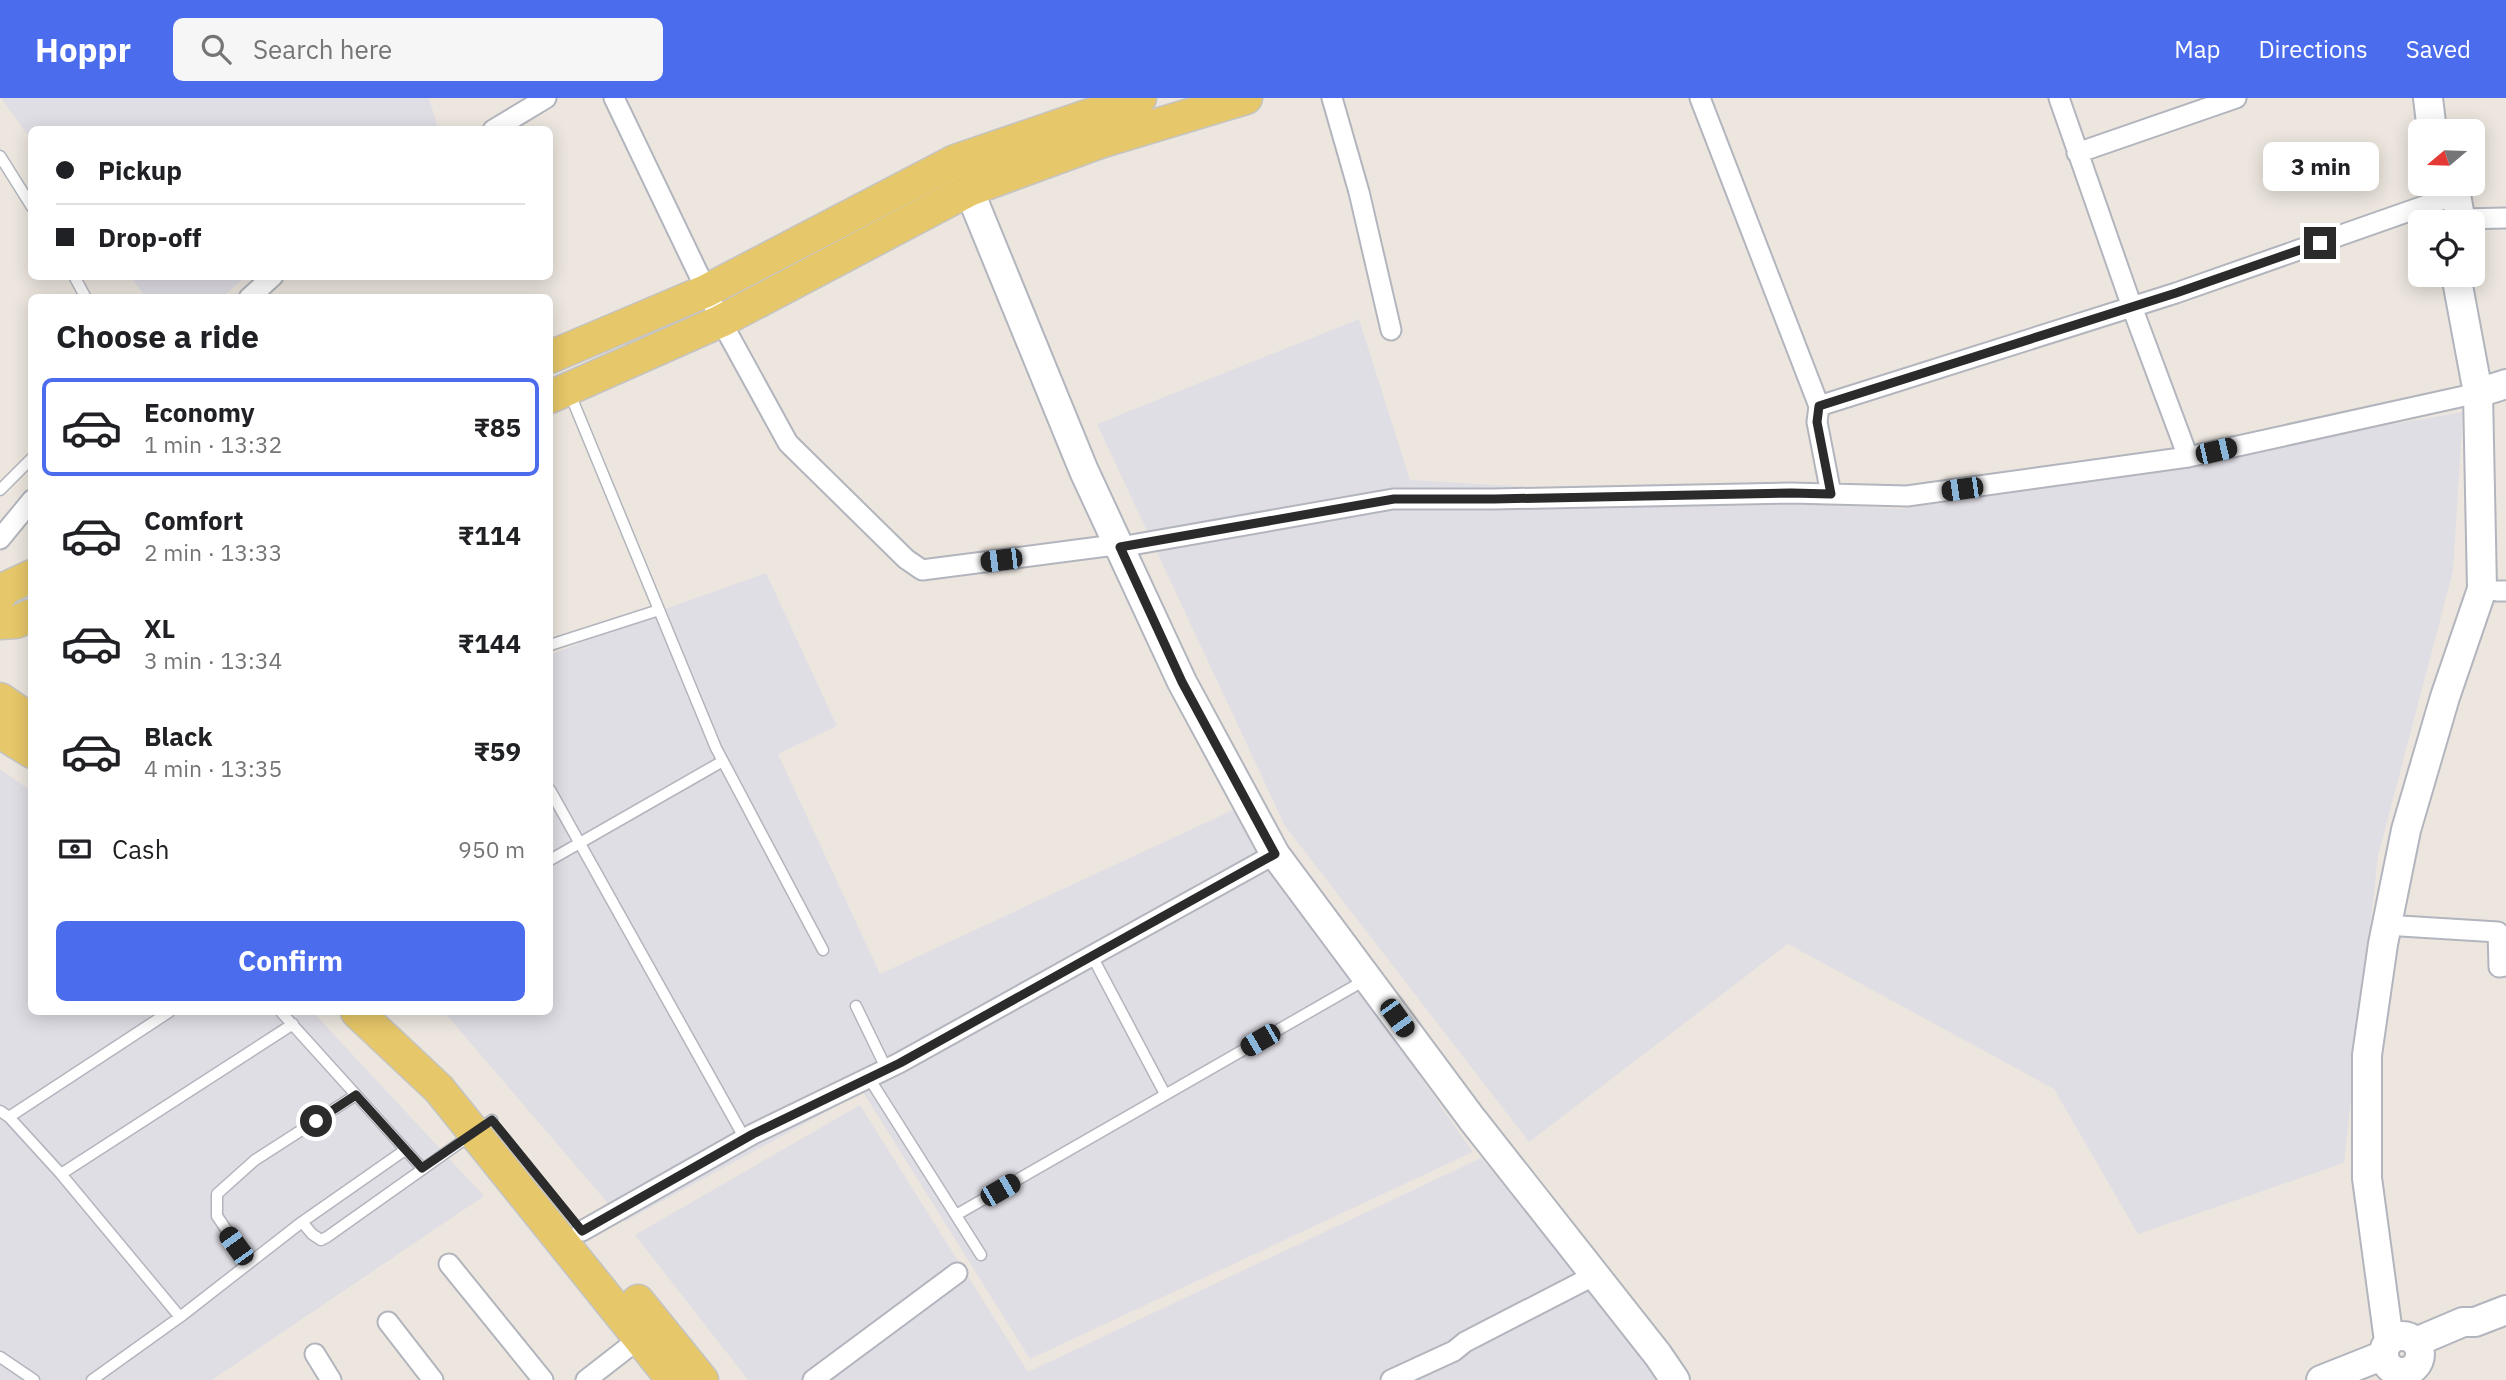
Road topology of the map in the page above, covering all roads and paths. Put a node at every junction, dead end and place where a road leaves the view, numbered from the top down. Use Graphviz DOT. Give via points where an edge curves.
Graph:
graph roads {
  1 [pos="546,98"];
  2 [pos="614,98"];
  3 [pos="1140,98"];
  4 [pos="1246,98"];
  5 [pos="1332,98"];
  6 [pos="1700,98"];
  7 [pos="2059,98"];
  8 [pos="2236,98"];
  9 [pos="2428,98"];
  10 [pos="2443,98"];
  11 [pos="1093,118"];
  12 [pos="2431,119"];
  13 [pos="2446,119"];
  14 [pos="500,126"];
  15 [pos="2077,153"];
  16 [pos="0,156"];
  17 [pos="954,161"];
  18 [pos="969,190"];
  19 [pos="28,200"];
  20 [pos="2450,205"];
  21 [pos="2506,218"];
  22 [pos="269,280"];
  23 [pos="2460,287"];
  24 [pos="2473,287"];
  25 [pos="706,291"];
  26 [pos="253,294"];
  27 [pos="2132,307"];
  28 [pos="721,321"];
  29 [pos="1391,330"];
  30 [pos="553,356"];
  31 [pos="2493,388"];
  32 [pos="559,393"];
  33 [pos="1819,406"];
  34 [pos="2188,457"];
  35 [pos="28,462"];
  36 [pos="0,490"];
  37 [pos="1831,494"];
  38 [pos="28,505"];
  39 [pos="0,539"];
  40 [pos="1120,547"];
  41 [pos="28,578"];
  42 [pos="2501,591"];
  43 [pos="0,595"];
  44 [pos="659,610"];
  45 [pos="28,617"];
  46 [pos="0,623"];
  47 [pos="553,644"];
  48 [pos="0,699"];
  49 [pos="28,717"];
  50 [pos="0,732"];
  51 [pos="28,750"];
  52 [pos="723,761"];
  53 [pos="553,796"];
  54 [pos="578,844"];
  55 [pos="1275,854"];
  56 [pos="553,858"];
  57 [pos="2401,926"];
  58 [pos="823,950"];
  59 [pos="1092,956"];
  60 [pos="2506,966"];
  61 [pos="1367,978"];
  62 [pos="856,1006"];
  63 [pos="164,1015"];
  64 [pos="284,1015"];
  65 [pos="360,1015"];
  66 [pos="392,1015"];
  67 [pos="293,1024"];
  68 [pos="878,1074"];
  69 [pos="1166,1094"];
  70 [pos="356,1095"];
  71 [pos="5,1114"];
  72 [pos="483,1126"];
  73 [pos="745,1139"];
  74 [pos="405,1150"];
  75 [pos="422,1168"];
  76 [pos="61,1174"];
  77 [pos="956,1215"];
  78 [pos="302,1222"];
  79 [pos="582,1231"];
  80 [pos="981,1255"];
  81 [pos="248,1262"];
  82 [pos="449,1264"];
  83 [pos="957,1273"];
  84 [pos="1595,1275"];
  85 [pos="2506,1310"];
  86 [pos="180,1317"];
  87 [pos="388,1322"];
  88 [pos="640,1338"];
  89 [pos="315,1354"];
  90 [pos="0,1357"];
  91 [pos="2404,1359"];
  92 [pos="34,1380"];
  93 [pos="92,1380"];
  94 [pos="331,1380"];
  95 [pos="433,1380"];
  96 [pos="543,1380"];
  97 [pos="586,1380"];
  98 [pos="673,1380"];
  99 [pos="702,1380"];
  100 [pos="813,1380"];
  101 [pos="1391,1380"];
  102 [pos="1675,1380"];
  103 [pos="2321,1380"];
  104 [pos="2361,1380"];
  1 -- 14 [label="street"];
  2 -- 25 [label="street"];
  3 -- 11 [label="main road"];
  4 -- 11 [label="main road"];
  5 -- 29 [label="street"];
  6 -- 33 [label="street"];
  7 -- 15 [label="street"];
  8 -- 15 [label="street"];
  9 -- 12 [label="main road"];
  10 -- 13 [label="main road"];
  11 -- 17 [label="main road"];
  11 -- 18 [label="main road"];
  15 -- 27 [label="street"];
  16 -- 19 [label="lane"];
  17 -- 18 [label="main road"];
  17 -- 25 [label="main road"];
  18 -- 28 [label="main road"];
  18 -- 40 [label="main road" via="1084,471"];
  20 -- 21 [label="street"];
  20 -- 27 [label="street"];
  22 -- 26 [label="street"];
  23 -- 31 [label="main road"];
  24 -- 31 [label="main road"];
  25 -- 28 [label="street"];
  25 -- 30 [label="main road"];
  27 -- 33 [label="street"];
  27 -- 34 [label="street"];
  28 -- 32 [label="main road"];
  28 -- 40 [label="street" via="788,443 922,570"];
  31 -- 34 [label="street"];
  31 -- 42 [label="main road"];
  31 -- 91 [label="main road" via="2482,589 2406,830 2367,1055 2367,1178"];
  32 -- 44 [label="lane"];
  33 -- 37 [label="street" via="1817,422"];
  34 -- 37 [label="street" via="1907,496"];
  35 -- 36 [label="lane"];
  37 -- 40 [label="street" via="1394,499"];
  38 -- 39 [label="street"];
  40 -- 55 [label="main road" via="1182,682"];
  41 -- 43 [label="main road"];
  42 -- 57 [label="main road" via="2459,701 2420,833"];
  44 -- 47 [label="lane"];
  44 -- 52 [label="lane"];
  45 -- 46 [label="main road"];
  48 -- 49 [label="main road"];
  50 -- 51 [label="main road"];
  52 -- 54 [label="lane"];
  52 -- 58 [label="lane"];
  53 -- 54 [label="lane"];
  54 -- 56 [label="lane"];
  54 -- 73 [label="lane"];
  55 -- 59 [label="street"];
  55 -- 61 [label="main road"];
  57 -- 60 [label="street" via="2498,932 2499,967"];
  57 -- 91 [label="main road" via="2382,1056 2381,1177"];
  59 -- 68 [label="street"];
  59 -- 69 [label="lane"];
  61 -- 69 [label="lane"];
  61 -- 84 [label="main road"];
  62 -- 68 [label="lane"];
  63 -- 71 [label="lane"];
  64 -- 67 [label="lane"];
  65 -- 72 [label="main road"];
  66 -- 72 [label="main road" via="455,1074"];
  67 -- 70 [label="lane"];
  67 -- 76 [label="lane"];
  68 -- 73 [label="street"];
  68 -- 77 [label="lane"];
  69 -- 77 [label="lane"];
  70 -- 74 [label="lane"];
  70 -- 81 [label="lane" via="254,1160 217,1194 217,1216"];
  71 -- 76 [label="lane"];
  72 -- 75 [label="lane"];
  72 -- 79 [label="main road"];
  72 -- 88 [label="main road"];
  73 -- 79 [label="street"];
  74 -- 75 [label="lane"];
  74 -- 78 [label="lane"];
  75 -- 78 [label="lane" via="321,1240"];
  76 -- 86 [label="lane"];
  77 -- 80 [label="lane"];
  78 -- 81 [label="lane"];
  79 -- 99 [label="main road"];
  81 -- 86 [label="lane"];
  82 -- 96 [label="street"];
  83 -- 100 [label="street"];
  84 -- 101 [label="street"];
  84 -- 102 [label="main road"];
  85 -- 91 [label="main road" via="2463,1322"];
  86 -- 93 [label="lane"];
  87 -- 95 [label="street"];
  88 -- 97 [label="street"];
  88 -- 98 [label="main road"];
  89 -- 94 [label="street"];
  90 -- 92 [label="lane"];
  91 -- 103 [label="main road"];
  91 -- 104 [label="main road"];
}
